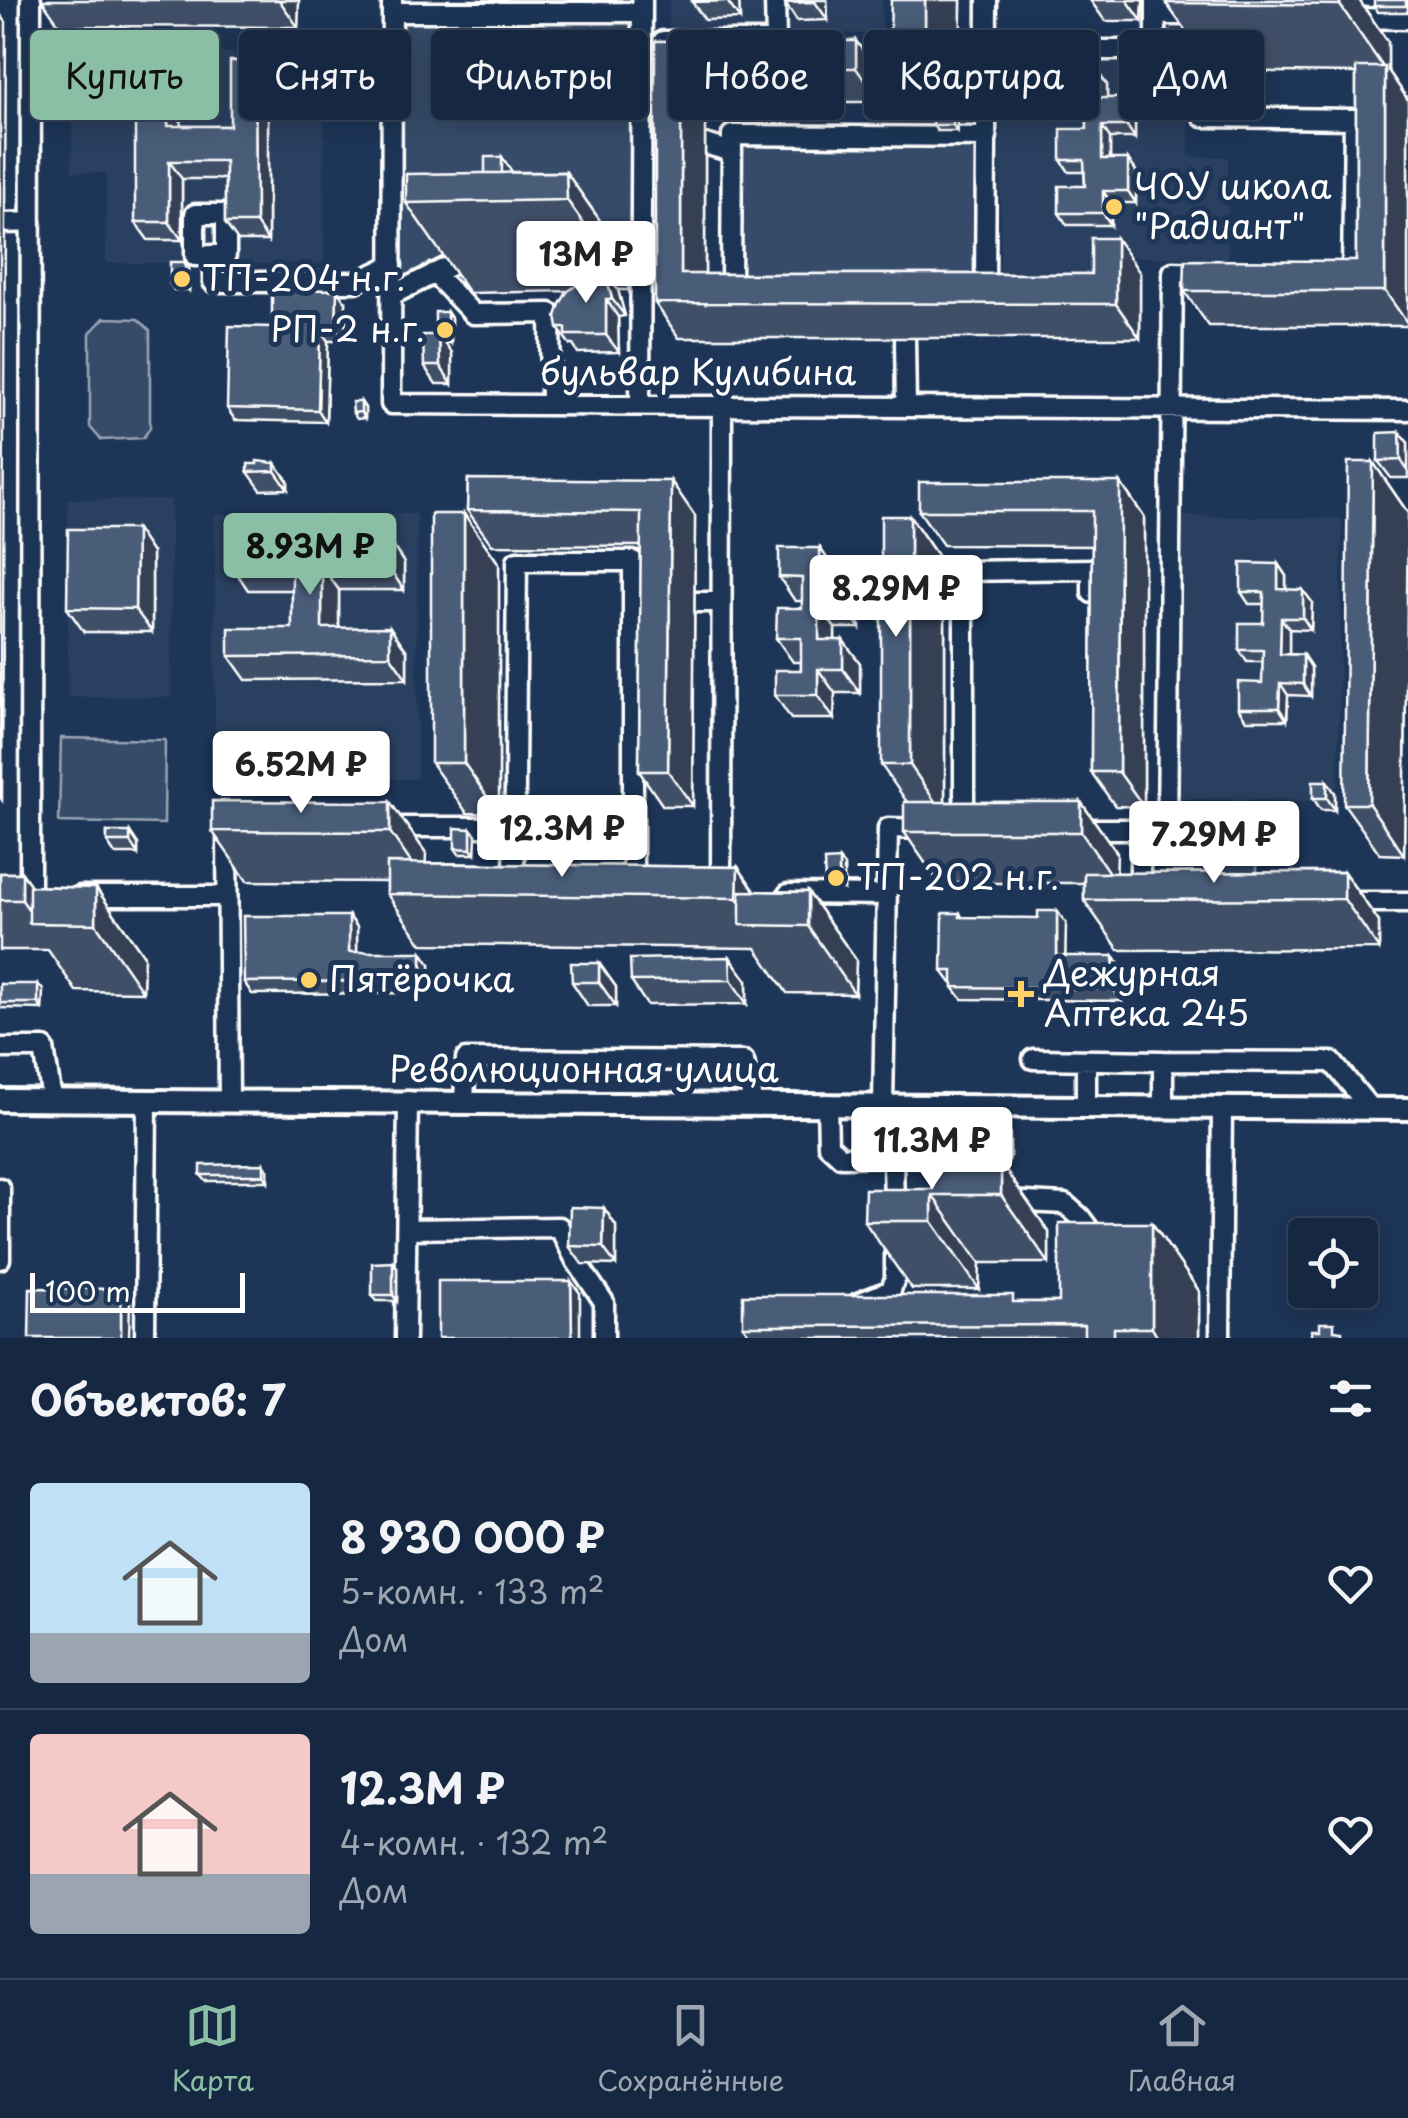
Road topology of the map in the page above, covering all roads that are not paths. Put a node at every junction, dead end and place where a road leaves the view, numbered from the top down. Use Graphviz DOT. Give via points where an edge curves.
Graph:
graph roads {
  1 [pos="31,0"];
  2 [pos="776,0"];
  3 [pos="988,0"];
  4 [pos="392,6"];
  5 [pos="642,6"];
  6 [pos="1156,7"];
  7 [pos="1338,18"];
  8 [pos="1408,19"];
  9 [pos="987,30"];
  10 [pos="648,42"];
  11 [pos="1099,50"];
  12 [pos="648,114"];
  13 [pos="986,120"];
  14 [pos="986,137"];
  15 [pos="705,144"];
  16 [pos="732,152"];
  17 [pos="5,222"];
  18 [pos="31,222"];
  19 [pos="493,253"];
  20 [pos="213,256"];
  21 [pos="392,265"];
  22 [pos="1222,273"];
  23 [pos="434,274"];
  24 [pos="1317,274"];
  25 [pos="750,286"];
  26 [pos="965,288"];
  27 [pos="392,295"];
  28 [pos="905,338"];
  29 [pos="551,405"];
  30 [pos="640,406"];
  31 [pos="722,406"];
  32 [pos="906,407"];
  33 [pos="1171,408"];
  34 [pos="1408,410"];
  35 [pos="694,602"];
  36 [pos="721,602"];
  37 [pos="1104,602"];
  38 [pos="246,826"];
  39 [pos="363,826"];
  40 [pos="515,828"];
  41 [pos="964,829"];
  42 [pos="983,829"];
  43 [pos="1062,829"];
  44 [pos="1140,829"];
  45 [pos="534,891"];
  46 [pos="614,892"];
  47 [pos="721,893"];
  48 [pos="776,894"];
  49 [pos="887,895"];
  50 [pos="227,896"];
  51 [pos="1160,902"];
  52 [pos="1331,902"];
  53 [pos="1408,902"];
  54 [pos="0,1048"];
  55 [pos="1033,1059"];
  56 [pos="1086,1060"];
  57 [pos="1163,1061"];
  58 [pos="0,1100"];
  59 [pos="52,1100"];
  60 [pos="228,1101"];
  61 [pos="408,1101"];
  62 [pos="464,1101"];
  63 [pos="147,1102"];
  64 [pos="753,1104"];
  65 [pos="827,1104"];
  66 [pos="882,1104"];
  67 [pos="998,1106"];
  68 [pos="1086,1106"];
  69 [pos="1163,1107"];
  70 [pos="1222,1107"];
  71 [pos="1370,1108"];
  72 [pos="1408,1109"];
  73 [pos="893,1156"];
  74 [pos="0,1188"];
  75 [pos="992,1201"];
  76 [pos="407,1229"];
  77 [pos="1124,1241"];
  78 [pos="0,1259"];
  79 [pos="887,1292"];
  80 [pos="901,1306"];
  81 [pos="840,1310"];
  82 [pos="145,1338"];
  83 [pos="406,1338"];
  84 [pos="604,1338"];
  85 [pos="1220,1338"];
  1 -- 18 [label="street"];
  2 -- 10 [label="street" via="776,41"];
  3 -- 9 [label="street"];
  4 -- 5 [label="street"];
  4 -- 21 [label="street, бульвар Кулибина"];
  6 -- 11 [label="street" via="1156,50"];
  6 -- 24 [label="street" via="1211,16 1203,116 1354,119 1352,275"];
  7 -- 8 [label="street"];
  12 -- 30 [label="street" via="651,150 632,249"];
  13 -- 14 [label="street"];
  14 -- 16 [label="street" via="732,135"];
  14 -- 26 [label="street" via="994,288"];
  15 -- 16 [label="street"];
  16 -- 25 [label="street" via="731,286"];
  17 -- 18 [label="street"];
  18 -- 50 [label="street" via="22,896"];
  19 -- 23 [label="street" via="474,253"];
  20 -- 21 [label="street" via="214,282 356,282"];
  21 -- 27 [label="street, бульвар Кулибина"];
  22 -- 33 [label="street" via="1173,272"];
  23 -- 27 [label="street"];
  23 -- 29 [label="street" via="473,314 550,312"];
  27 -- 29 [label="street, бульвар Кулибина" via="392,404"];
  28 -- 32 [label="street"];
  29 -- 30 [label="street, бульвар Кулибина"];
  30 -- 31 [label="street, бульвар Кулибина"];
  31 -- 32 [label="street, бульвар Кулибина"];
  31 -- 36 [label="street"];
  32 -- 33 [label="street, бульвар Кулибина"];
  33 -- 34 [label="street, бульвар Кулибина"];
  33 -- 44 [label="street" via="1163,601 1167,829"];
  35 -- 36 [label="street"];
  36 -- 47 [label="street"];
  37 -- 41 [label="street" via="1092,602 1092,569 964,571"];
  38 -- 50 [label="street" via="227,826"];
  39 -- 40 [label="street"];
  40 -- 45 [label="street" via="514,890"];
  40 -- 46 [label="street" via="516,561 633,561 641,602 642,892"];
  41 -- 42 [label="street"];
  41 -- 49 [label="street" via="888,828"];
  43 -- 44 [label="street"];
  44 -- 51 [label="street" via="1140,902"];
  48 -- 49 [label="street"];
  49 -- 66 [label="street"];
  50 -- 60 [label="street"];
  52 -- 53 [label="street"];
  54 -- 59 [label="street" via="44,1048"];
  55 -- 56 [label="street"];
  56 -- 57 [label="street"];
  56 -- 68 [label="street"];
  57 -- 69 [label="street"];
  57 -- 71 [label="street" via="1332,1062"];
  58 -- 59 [label="main road, Революционная улица"];
  59 -- 63 [label="main road, Революционная улица"];
  60 -- 61 [label="main road, Революционная улица"];
  60 -- 63 [label="main road, Революционная улица"];
  61 -- 62 [label="main road, Революционная улица"];
  61 -- 76 [label="street"];
  62 -- 64 [label="main road, Революционная улица"];
  62 -- 64 [label="street" via="466,1059 744,1061"];
  63 -- 82 [label="street"];
  64 -- 65 [label="main road, Революционная улица"];
  65 -- 66 [label="main road, Революционная улица"];
  65 -- 73 [label="street" via="828,1145 841,1157"];
  66 -- 67 [label="main road, Революционная улица"];
  67 -- 68 [label="main road, Революционная улица"];
  67 -- 73 [label="street" via="999,1156"];
  68 -- 69 [label="main road, Революционная улица"];
  69 -- 70 [label="main road, Революционная улица"];
  70 -- 71 [label="main road, Революционная улица"];
  70 -- 85 [label="street"];
  71 -- 72 [label="main road, Революционная улица"];
  73 -- 79 [label="street" via="904,1226"];
  74 -- 78 [label="street"];
  75 -- 77 [label="street" via="1065,1204 1095,1241"];
  76 -- 83 [label="street"];
  76 -- 84 [label="street" via="559,1227 604,1302"];
  79 -- 80 [label="street"];
  79 -- 81 [label="street"];
}
